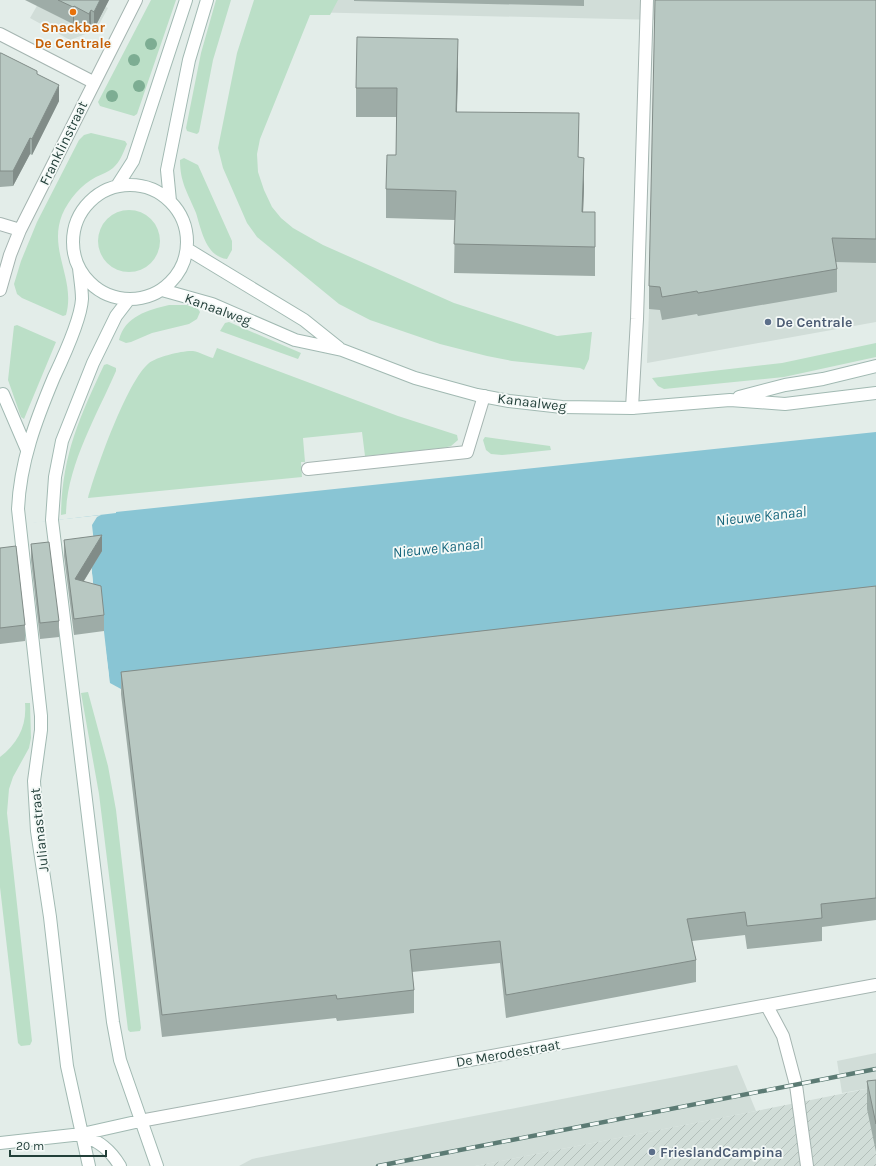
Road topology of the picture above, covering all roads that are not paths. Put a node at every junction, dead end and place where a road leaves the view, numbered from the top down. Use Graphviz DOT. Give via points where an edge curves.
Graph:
graph roads {
  1 [pos="136,0"];
  2 [pos="186,0"];
  3 [pos="207,0"];
  4 [pos="646,0"];
  5 [pos="0,34"];
  6 [pos="93,82"];
  7 [pos="118,186"];
  8 [pos="170,201"];
  9 [pos="0,224"];
  10 [pos="20,230"];
  11 [pos="188,249"];
  12 [pos="79,268"];
  13 [pos="0,290"];
  14 [pos="162,290"];
  15 [pos="129,299"];
  16 [pos="342,350"];
  17 [pos="876,366"];
  18 [pos="2,390"];
  19 [pos="876,393"];
  20 [pos="484,396"];
  21 [pos="730,400"];
  22 [pos="632,408"];
  23 [pos="27,450"];
  24 [pos="308,469"];
  25 [pos="876,985"];
  26 [pos="767,1006"];
  27 [pos="140,1121"];
  28 [pos="82,1134"];
  29 [pos="0,1143"];
  30 [pos="88,1166"];
  31 [pos="120,1166"];
  32 [pos="157,1166"];
  33 [pos="807,1166"];
  1 -- 6 [label="main road, Franklinstraat"];
  2 -- 7 [label="main road" via="134,161"];
  3 -- 8 [label="main road" via="189,60 167,170"];
  4 -- 22 [label="main road"];
  5 -- 6 [label="main road"];
  6 -- 10 [label="main road, Franklinstraat"];
  7 -- 8 [label="main road" via="136,185 154,190"];
  7 -- 12 [label="main road" via="101,192 78,218 73,234"];
  8 -- 11 [label="main road" via="181,215 187,232"];
  9 -- 10 [label="main road"];
  10 -- 13 [label="main road, Franklinstraat"];
  11 -- 14 [label="main road" via="183,265 174,279"];
  11 -- 16 [label="main road, Kanaalweg" via="304,320"];
  12 -- 15 [label="main road" via="92,284 109,296"];
  12 -- 23 [label="main road" via="82,299"];
  14 -- 15 [label="main road" via="146,297"];
  14 -- 16 [label="main road, Kanaalweg" via="212,304 295,340"];
  15 -- 27 [label="main road" via="116,316 62,442 55,477 52,520 113,1022 120,1060"];
  16 -- 20 [label="main road, Kanaalweg" via="415,378"];
  17 -- 21 [label="main road, Kanaalweg" via="823,379 785,384"];
  18 -- 23 [label="main road"];
  19 -- 21 [label="main road, Kanaalweg" via="785,404"];
  20 -- 22 [label="main road, Kanaalweg" via="562,407"];
  20 -- 24 [label="main road" via="467,452"];
  21 -- 22 [label="main road, Kanaalweg"];
  23 -- 28 [label="main road, Julianastraat" via="19,493 19,524 41,730 34,781 37,831 50,917 65,1053"];
  25 -- 26 [label="main road, De Merodestraat"];
  26 -- 27 [label="main road, De Merodestraat"];
  26 -- 33 [label="main road" via="783,1036 796,1085"];
  27 -- 28 [label="main road, De Merodestraat"];
  27 -- 32 [label="main road"];
  28 -- 29 [label="main road, De Merodestraat"];
  28 -- 30 [label="main road, Julianastraat"];
  28 -- 31 [label="main road" via="110,1151"];
}
